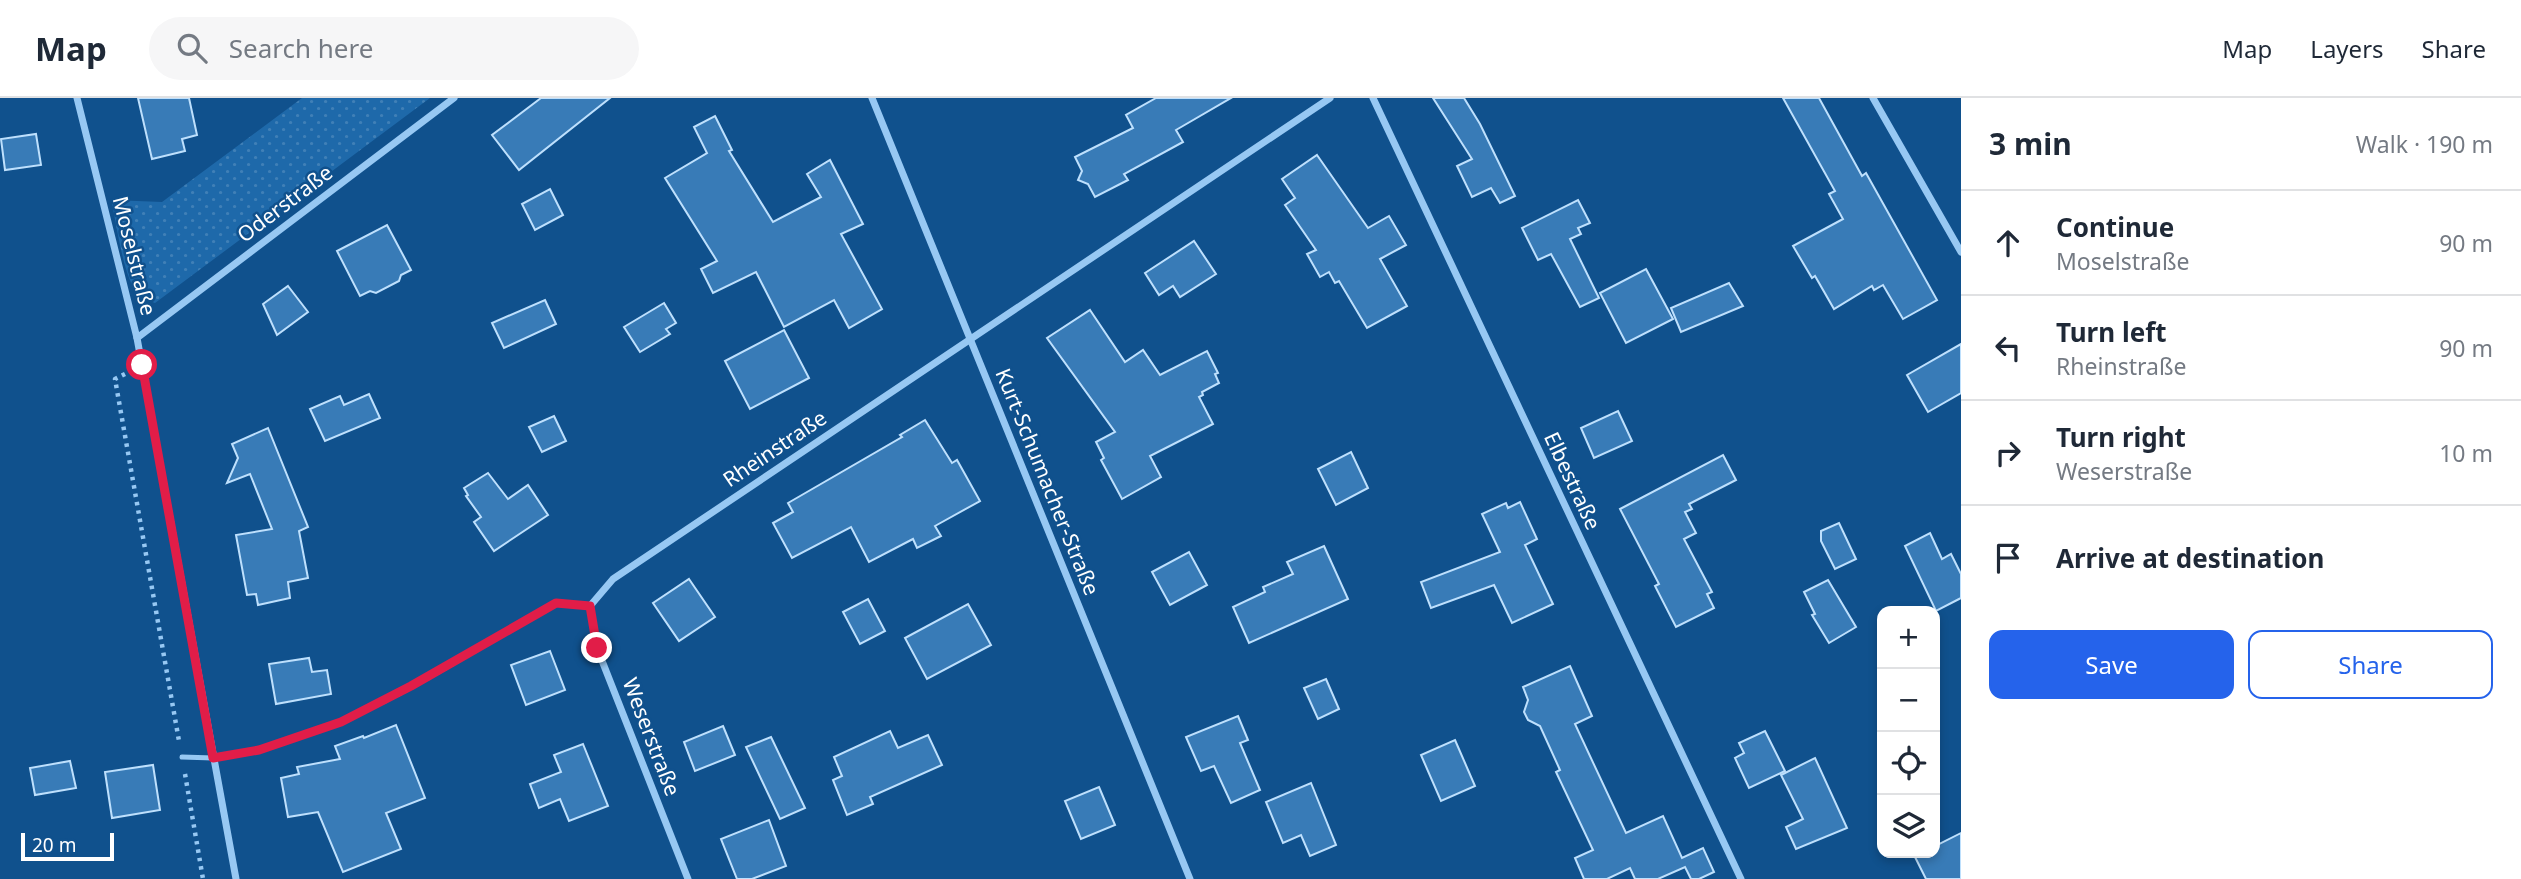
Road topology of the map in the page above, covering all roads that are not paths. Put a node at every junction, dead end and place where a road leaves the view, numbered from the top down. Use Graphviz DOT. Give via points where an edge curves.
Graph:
graph roads {
  1 [pos="77,98"];
  2 [pos="872,98"];
  3 [pos="1330,98"];
  4 [pos="1373,98"];
  5 [pos="1873,98"];
  6 [pos="451,99"];
  7 [pos="1961,252"];
  8 [pos="136,338"];
  9 [pos="970,339"];
  10 [pos="590,606"];
  11 [pos="182,757"];
  12 [pos="213,758"];
  13 [pos="236,879"];
  14 [pos="688,879"];
  15 [pos="1190,879"];
  16 [pos="1741,879"];
  1 -- 8 [label="street, Moselstraße"];
  2 -- 9 [label="street, Kurt-Schumacher-Straße"];
  3 -- 9 [label="street, Rheinstraße"];
  4 -- 16 [label="street, Elbestraße"];
  5 -- 7 [label="street"];
  6 -- 8 [label="street, Oderstraße"];
  8 -- 12 [label="street, Moselstraße"];
  9 -- 10 [label="street, Rheinstraße" via="613,579"];
  9 -- 15 [label="street, Kurt-Schumacher-Straße"];
  10 -- 14 [label="street, Weserstraße" via="597,648"];
  11 -- 12 [label="lane"];
  12 -- 13 [label="street, Moselstraße"];
}
